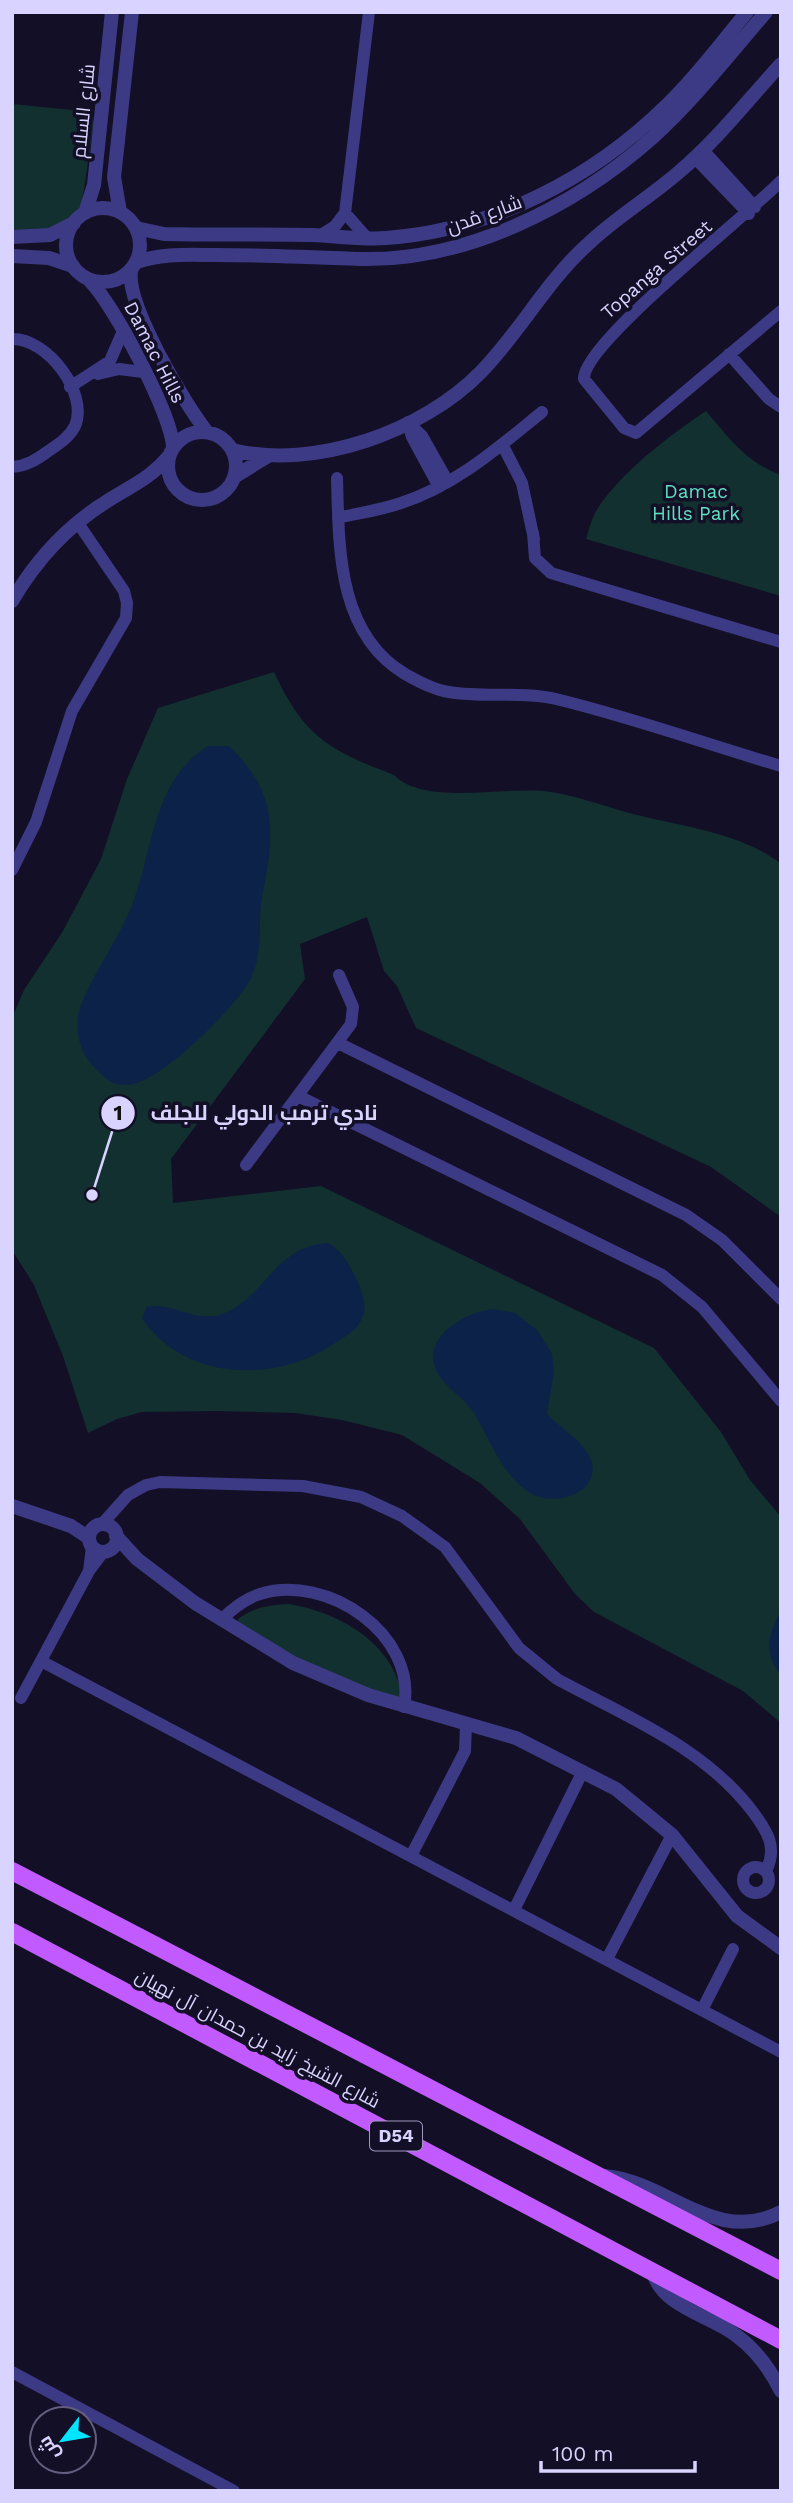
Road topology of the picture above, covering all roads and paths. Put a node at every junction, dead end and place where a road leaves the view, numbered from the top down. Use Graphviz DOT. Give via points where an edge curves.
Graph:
graph roads {
  1 [pos="112,12"];
  2 [pos="132,12"];
  3 [pos="369,12"];
  4 [pos="747,12"];
  5 [pos="766,12"];
  6 [pos="781,64"];
  7 [pos="699,154"];
  8 [pos="781,181"];
  9 [pos="752,210"];
  10 [pos="120,212"];
  11 [pos="345,213"];
  12 [pos="79,218"];
  13 [pos="136,228"];
  14 [pos="321,235"];
  15 [pos="12,237"];
  16 [pos="367,238"];
  17 [pos="12,256"];
  18 [pos="73,266"];
  19 [pos="134,266"];
  20 [pos="89,280"];
  21 [pos="781,311"];
  22 [pos="142,316"];
  23 [pos="122,330"];
  24 [pos="12,339"];
  25 [pos="729,355"];
  26 [pos="143,372"];
  27 [pos="90,376"];
  28 [pos="70,387"];
  29 [pos="781,407"];
  30 [pos="542,412"];
  31 [pos="408,422"];
  32 [pos="207,432"];
  33 [pos="502,444"];
  34 [pos="232,450"];
  35 [pos="171,452"];
  36 [pos="268,457"];
  37 [pos="12,467"];
  38 [pos="234,477"];
  39 [pos="337,478"];
  40 [pos="143,481"];
  41 [pos="443,484"];
  42 [pos="180,491"];
  43 [pos="338,518"];
  44 [pos="78,523"];
  45 [pos="12,601"];
  46 [pos="781,642"];
  47 [pos="780,766"];
  48 [pos="12,870"];
  49 [pos="340,975"];
  50 [pos="338,1042"];
  51 [pos="299,1096"];
  52 [pos="246,1165"];
  53 [pos="781,1299"];
  54 [pos="779,1395"];
  55 [pos="12,1506"];
  56 [pos="102,1538"];
  57 [pos="221,1620"];
  58 [pos="41,1661"];
  59 [pos="21,1699"];
  60 [pos="404,1707"];
  61 [pos="466,1724"];
  62 [pos="583,1771"];
  63 [pos="672,1835"];
  64 [pos="411,1856"];
  65 [pos="12,1861"];
  66 [pos="12,1871"];
  67 [pos="766,1871"];
  68 [pos="30,1881"];
  69 [pos="514,1910"];
  70 [pos="12,1932"];
  71 [pos="781,1948"];
  72 [pos="733,1949"];
  73 [pos="607,1959"];
  74 [pos="702,2010"];
  75 [pos="781,2052"];
  76 [pos="598,2175"];
  77 [pos="781,2212"];
  78 [pos="781,2271"];
  79 [pos="653,2272"];
  80 [pos="781,2340"];
  81 [pos="12,2372"];
  82 [pos="781,2391"];
  83 [pos="234,2491"];
  1 -- 12 [label="street, شارع السلام" via="94,185"];
  2 -- 10 [label="street, شارع السلام" via="114,177"];
  3 -- 11 [label="street"];
  4 -- 16 [label="street, شارع مُدن" via="652,119 571,180 494,215 411,235"];
  5 -- 19 [label="street, شارع مُدن" via="651,139 594,182 510,227 454,246 395,257 182,255"];
  6 -- 7 [label="street"];
  7 -- 9 [label="street"];
  7 -- 31 [label="street" via="579,253 480,374"];
  8 -- 9 [label="street, Topanga Street"];
  9 -- 25 [label="street, Topanga Street" via="620,323 585,368 584,379 617,420 635,425 652,422"];
  10 -- 12 [label="street" via="101,208"];
  10 -- 13 [label="street"];
  11 -- 14 [label="street"];
  11 -- 16 [label="street"];
  12 -- 15 [label="street" via="50,235"];
  12 -- 18 [label="street" via="67,240"];
  13 -- 14 [label="street, شارع مُدن" via="164,234"];
  13 -- 19 [label="street" via="140,239"];
  14 -- 16 [label="street, شارع مُدن"];
  17 -- 18 [label="street" via="49,258"];
  18 -- 20 [label="street"];
  19 -- 20 [label="street" via="111,282"];
  19 -- 22 [label="street, Damac Hills" via="130,289"];
  20 -- 23 [label="street, Damac Hills" via="104,296"];
  21 -- 25 [label="street, Topanga Street"];
  22 -- 23 [label="street"];
  22 -- 32 [label="street, Damac Hills" via="176,384"];
  23 -- 26 [label="street, Damac Hills"];
  23 -- 27 [label="street" via="113,357"];
  24 -- 28 [label="street" via="30,341 45,350"];
  25 -- 29 [label="street"];
  26 -- 27 [label="street" via="119,369"];
  26 -- 35 [label="street, Damac Hills" via="171,428"];
  27 -- 28 [label="street"];
  28 -- 37 [label="street" via="77,411 72,431 32,462"];
  30 -- 33 [label="street"];
  31 -- 36 [label="street" via="342,447"];
  31 -- 41 [label="street" via="422,436"];
  32 -- 34 [label="street" via="222,438"];
  32 -- 35 [label="street" via="194,433"];
  33 -- 41 [label="street"];
  33 -- 46 [label="street" via="523,483 539,564 562,576"];
  34 -- 36 [label="street"];
  34 -- 38 [label="street"];
  35 -- 40 [label="street"];
  35 -- 42 [label="street" via="170,479"];
  36 -- 38 [label="street"];
  38 -- 42 [label="street" via="221,495 211,499 200,500"];
  39 -- 43 [label="street"];
  40 -- 42 [label="street"];
  40 -- 44 [label="street"];
  41 -- 43 [label="street" via="401,503"];
  43 -- 47 [label="street" via="343,576 360,628 397,669 421,683 447,692 555,699"];
  44 -- 45 [label="street" via="45,553"];
  44 -- 48 [label="street" via="124,591 126,618 72,711 36,822"];
  49 -- 50 [label="street" via="354,1015"];
  50 -- 51 [label="street"];
  50 -- 53 [label="street" via="686,1215 722,1240"];
  51 -- 52 [label="street"];
  51 -- 54 [label="street" via="662,1275 702,1307"];
  55 -- 56 [label="street"];
  56 -- 57 [label="street"];
  56 -- 58 [label="street"];
  56 -- 67 [label="street" via="114,1511 136,1489 174,1482 322,1488 361,1497 402,1516 444,1547 505,1632 537,1665 720,1774 770,1837 772,1854"];
  57 -- 60 [label="street" via="330,1680"];
  57 -- 60 [label="street" via="249,1598 275,1590 335,1600 374,1626 398,1656 407,1687"];
  58 -- 59 [label="street"];
  58 -- 64 [label="street"];
  60 -- 61 [label="street"];
  61 -- 62 [label="street" via="516,1738"];
  61 -- 64 [label="street" via="465,1751"];
  62 -- 63 [label="street" via="637,1804"];
  62 -- 69 [label="street"];
  63 -- 71 [label="street" via="737,1916"];
  63 -- 73 [label="street"];
  64 -- 69 [label="street"];
  65 -- 68 [label="main road"];
  66 -- 68 [label="main road, شارع الشيخ زايد بن حمدان آل نهيان"];
  68 -- 76 [label="main road, شارع الشيخ زايد بن حمدان آل نهيان"];
  69 -- 73 [label="street"];
  70 -- 79 [label="main road, شارع الشيخ زايد بن حمدان آل نهيان / D54"];
  72 -- 74 [label="street"];
  73 -- 74 [label="street"];
  74 -- 75 [label="street"];
  76 -- 77 [label="street" via="648,2186 724,2222 758,2221"];
  76 -- 78 [label="main road, شارع الشيخ زايد بن حمدان آل نهيان"];
  79 -- 80 [label="main road, شارع الشيخ زايد بن حمدان آل نهيان / D54"];
  79 -- 82 [label="street" via="665,2294 747,2344"];
  81 -- 83 [label="street"];
}
